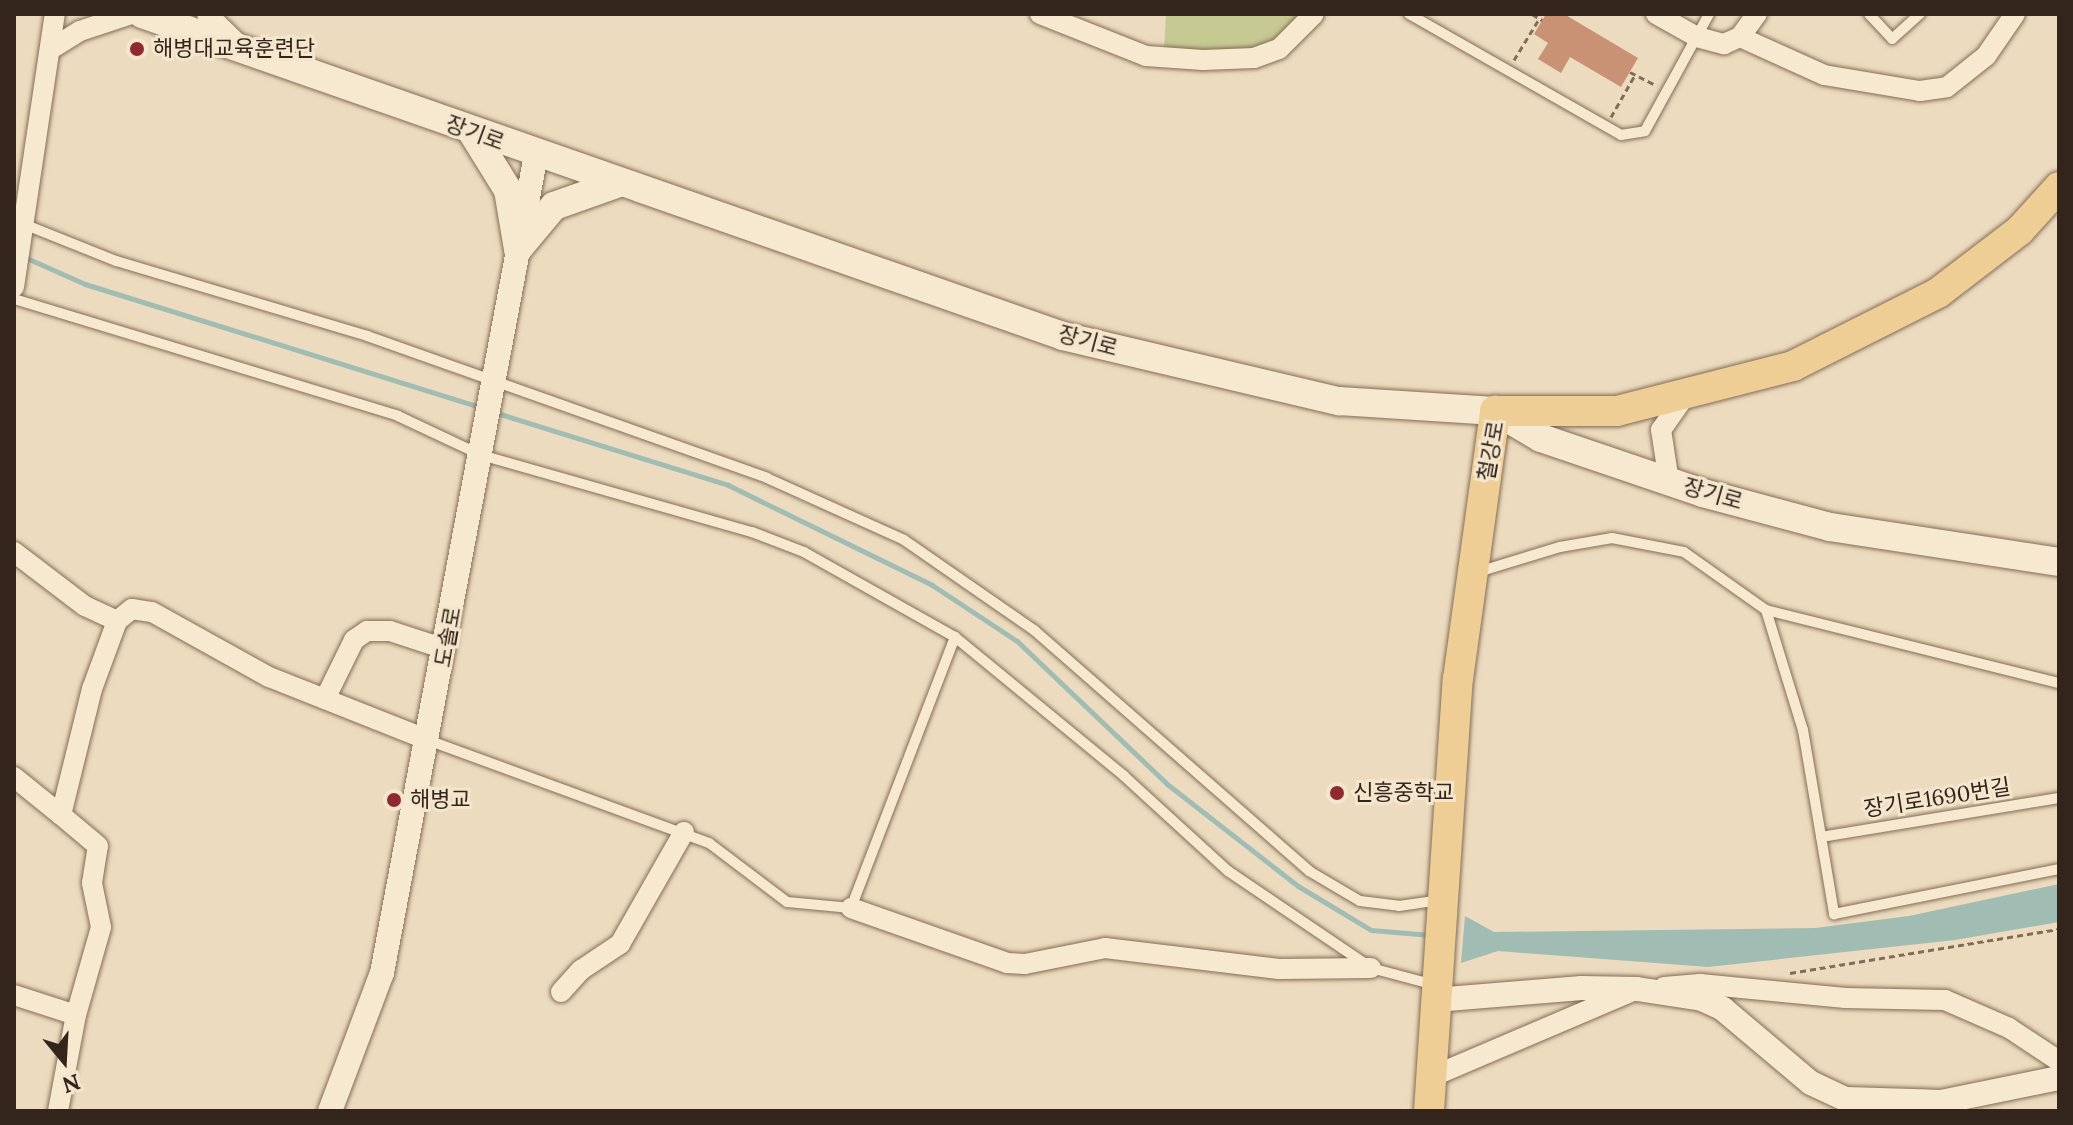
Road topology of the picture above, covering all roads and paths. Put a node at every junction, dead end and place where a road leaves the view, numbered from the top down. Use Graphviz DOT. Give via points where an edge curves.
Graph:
graph roads {
  1 [pos="55,14"];
  2 [pos="131,14"];
  3 [pos="142,14"];
  4 [pos="207,14"];
  5 [pos="1040,14"];
  6 [pos="1314,14"];
  7 [pos="1409,14"];
  8 [pos="1532,14"];
  9 [pos="1656,14"];
  10 [pos="1709,14"];
  11 [pos="1757,14"];
  12 [pos="1869,14"];
  13 [pos="1920,14"];
  14 [pos="2015,14"];
  15 [pos="1697,37"];
  16 [pos="1740,37"];
  17 [pos="51,49"];
  18 [pos="247,52"];
  19 [pos="1507,70"];
  20 [pos="1630,72"];
  21 [pos="1635,75"];
  22 [pos="1667,92"];
  23 [pos="1606,127"];
  24 [pos="472,132"];
  25 [pos="536,155"];
  26 [pos="619,183"];
  27 [pos="2059,187"];
  28 [pos="23,234"];
  29 [pos="518,249"];
  30 [pos="14,287"];
  31 [pos="14,299"];
  32 [pos="494,387"];
  33 [pos="1687,393"];
  34 [pos="1495,411"];
  35 [pos="482,448"];
  36 [pos="1669,482"];
  37 [pos="14,552"];
  38 [pos="2059,562"];
  39 [pos="1473,574"];
  40 [pos="1766,610"];
  41 [pos="117,621"];
  42 [pos="955,637"];
  43 [pos="445,649"];
  44 [pos="2059,683"];
  45 [pos="325,699"];
  46 [pos="428,740"];
  47 [pos="14,777"];
  48 [pos="2059,798"];
  49 [pos="61,815"];
  50 [pos="684,832"];
  51 [pos="1821,837"];
  52 [pos="2059,869"];
  53 [pos="1442,903"];
  54 [pos="851,908"];
  55 [pos="2059,929"];
  56 [pos="1371,968"];
  57 [pos="1775,975"];
  58 [pos="1436,985"];
  59 [pos="1637,989"];
  60 [pos="561,992"];
  61 [pos="14,995"];
  62 [pos="76,1015"];
  63 [pos="2059,1061"];
  64 [pos="1431,1077"];
  65 [pos="2059,1078"];
  66 [pos="58,1111"];
  67 [pos="330,1111"];
  68 [pos="1429,1111"];
  1 -- 17 [label="street"];
  2 -- 17 [label="street" via="80,31"];
  3 -- 18 [label="main road, 장기로"];
  4 -- 18 [label="street"];
  5 -- 6 [label="street" via="1146,56 1203,60 1254,58 1279,49"];
  7 -- 19 [label="lane"];
  8 -- 19 [label="path" via="1540,20"];
  9 -- 15 [label="street"];
  10 -- 15 [label="lane"];
  11 -- 16 [label="street"];
  12 -- 13 [label="lane" via="1892,39"];
  14 -- 16 [label="street" via="1986,56 1947,87 1920,91 1824,75"];
  15 -- 16 [label="street" via="1724,44"];
  15 -- 22 [label="lane"];
  17 -- 28 [label="street"];
  18 -- 24 [label="main road, 장기로"];
  19 -- 23 [label="lane"];
  20 -- 21 [label="path"];
  21 -- 22 [label="path"];
  21 -- 23 [label="path"];
  22 -- 23 [label="lane" via="1645,131 1621,135"];
  24 -- 25 [label="main road, 장기로"];
  24 -- 29 [label="main road" via="508,190"];
  25 -- 26 [label="main road, 장기로"];
  25 -- 29 [label="street, 도솔로"];
  26 -- 29 [label="main road" via="554,206"];
  26 -- 34 [label="main road, 장기로" via="1063,336 1339,401"];
  27 -- 33 [label="main road, 철강로" via="2020,230 1938,293 1793,366"];
  28 -- 30 [label="street"];
  28 -- 32 [label="lane" via="247,298"];
  29 -- 32 [label="street, 도솔로"];
  31 -- 35 [label="lane" via="398,416"];
  32 -- 35 [label="street, 도솔로"];
  32 -- 53 [label="lane" via="767,478 904,540 1034,630 1309,871 1369,903"];
  33 -- 34 [label="main road, 철강로" via="1617,411"];
  33 -- 36 [label="street" via="1661,430"];
  34 -- 36 [label="main road, 장기로" via="1541,438"];
  34 -- 39 [label="main road, 철강로"];
  35 -- 42 [label="lane" via="804,552"];
  35 -- 43 [label="street, 도솔로"];
  36 -- 38 [label="main road, 장기로" via="1830,527"];
  37 -- 41 [label="street" via="85,606"];
  39 -- 40 [label="lane" via="1560,547 1612,538 1684,552"];
  39 -- 53 [label="main road, 철강로" via="1458,679"];
  40 -- 44 [label="lane"];
  40 -- 51 [label="lane" via="1803,730"];
  41 -- 45 [label="street" via="132,609 152,612 242,664"];
  41 -- 49 [label="street" via="92,689"];
  42 -- 54 [label="lane"];
  42 -- 56 [label="lane" via="1124,776 1228,871"];
  43 -- 45 [label="street" via="390,631 367,631 354,640"];
  43 -- 46 [label="street, 도솔로"];
  45 -- 46 [label="street"];
  46 -- 50 [label="lane"];
  46 -- 67 [label="street, 도솔로" via="382,973"];
  47 -- 49 [label="street"];
  48 -- 51 [label="lane, 장기로1690번길"];
  49 -- 62 [label="street" via="98,846 92,883 101,939"];
  50 -- 54 [label="lane" via="709,843 787,902"];
  50 -- 60 [label="street" via="620,944 581,970"];
  51 -- 52 [label="lane" via="1834,914"];
  53 -- 58 [label="main road, 철강로"];
  54 -- 56 [label="street" via="1007,963 1105,948 1279,969"];
  55 -- 57 [label="path" via="1955,950"];
  56 -- 58 [label="lane"];
  58 -- 59 [label="street"];
  58 -- 64 [label="main road, 철강로"];
  59 -- 63 [label="street" via="1700,984 1845,998 1945,1000 2009,1028"];
  59 -- 64 [label="street"];
  59 -- 65 [label="street" via="1683,995 1723,1009 1811,1083 1846,1099 1941,1102"];
  61 -- 62 [label="street"];
  62 -- 66 [label="street"];
  64 -- 68 [label="main road, 철강로"];
}
